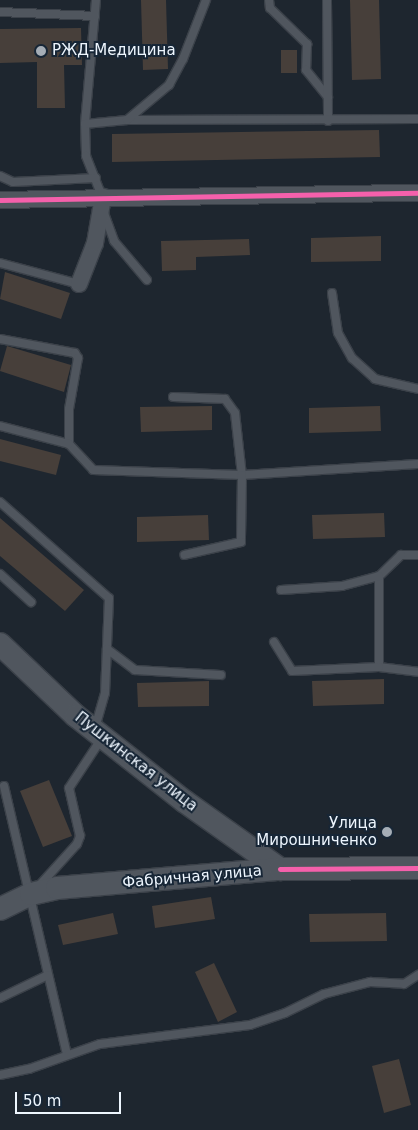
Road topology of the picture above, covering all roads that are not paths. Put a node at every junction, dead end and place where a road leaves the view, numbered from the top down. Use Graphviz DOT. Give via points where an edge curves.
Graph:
graph roads {
  1 [pos="96,0"];
  2 [pos="206,0"];
  3 [pos="269,0"];
  4 [pos="327,0"];
  5 [pos="0,12"];
  6 [pos="95,16"];
  7 [pos="328,97"];
  8 [pos="418,119"];
  9 [pos="127,120"];
  10 [pos="328,121"];
  11 [pos="85,124"];
  12 [pos="0,176"];
  13 [pos="96,178"];
  14 [pos="418,193"];
  15 [pos="103,196"];
  16 [pos="0,200"];
  17 [pos="0,263"];
  18 [pos="146,280"];
  19 [pos="79,284"];
  20 [pos="332,293"];
  21 [pos="0,338"];
  22 [pos="418,389"];
  23 [pos="173,397"];
  24 [pos="0,426"];
  25 [pos="69,444"];
  26 [pos="418,464"];
  27 [pos="242,475"];
  28 [pos="0,502"];
  29 [pos="418,555"];
  30 [pos="184,556"];
  31 [pos="0,574"];
  32 [pos="379,576"];
  33 [pos="281,590"];
  34 [pos="32,602"];
  35 [pos="274,642"];
  36 [pos="0,644"];
  37 [pos="107,649"];
  38 [pos="379,667"];
  39 [pos="418,672"];
  40 [pos="221,675"];
  41 [pos="99,734"];
  42 [pos="4,786"];
  43 [pos="418,868"];
  44 [pos="280,869"];
  45 [pos="31,894"];
  46 [pos="0,909"];
  47 [pos="48,975"];
  48 [pos="418,975"];
  49 [pos="0,998"];
  50 [pos="67,1056"];
  51 [pos="0,1075"];
  1 -- 6 [label="lane"];
  2 -- 9 [label="lane" via="183,59 168,86"];
  3 -- 7 [label="lane" via="270,8 306,44 306,70"];
  4 -- 7 [label="lane"];
  5 -- 6 [label="lane"];
  6 -- 11 [label="lane"];
  7 -- 10 [label="lane"];
  8 -- 10 [label="lane"];
  9 -- 10 [label="lane"];
  9 -- 11 [label="lane"];
  11 -- 13 [label="lane" via="86,156"];
  12 -- 13 [label="lane" via="13,182"];
  13 -- 15 [label="lane"];
  14 -- 15 [label="street"];
  15 -- 16 [label="street"];
  15 -- 18 [label="lane" via="105,218 114,241"];
  15 -- 19 [label="street" via="95,243"];
  17 -- 19 [label="lane"];
  20 -- 22 [label="lane" via="338,333 352,358 375,379"];
  21 -- 25 [label="lane" via="74,353 78,358 69,409"];
  23 -- 27 [label="lane" via="225,398 235,413"];
  24 -- 25 [label="lane"];
  25 -- 27 [label="lane" via="93,470"];
  26 -- 27 [label="lane"];
  27 -- 30 [label="lane" via="241,542"];
  28 -- 37 [label="lane" via="109,598"];
  29 -- 32 [label="lane" via="401,555"];
  31 -- 34 [label="lane"];
  32 -- 33 [label="lane" via="342,586"];
  32 -- 38 [label="lane"];
  35 -- 38 [label="lane" via="292,671"];
  36 -- 41 [label="main road, Пушкинская улица"];
  37 -- 40 [label="lane" via="135,670"];
  37 -- 41 [label="lane"];
  38 -- 39 [label="lane"];
  41 -- 44 [label="main road, Пушкинская улица" via="184,801"];
  41 -- 45 [label="lane" via="69,788 80,836 77,844"];
  42 -- 45 [label="lane"];
  43 -- 44 [label="main road, Фабричная улица"];
  44 -- 45 [label="main road, Фабричная улица" via="57,888"];
  45 -- 46 [label="main road, Фабричная улица"];
  45 -- 47 [label="lane"];
  47 -- 49 [label="lane"];
  47 -- 50 [label="lane"];
  48 -- 50 [label="lane" via="404,984 370,982 324,994 286,1013 250,1025 100,1044"];
  50 -- 51 [label="lane"];
}
